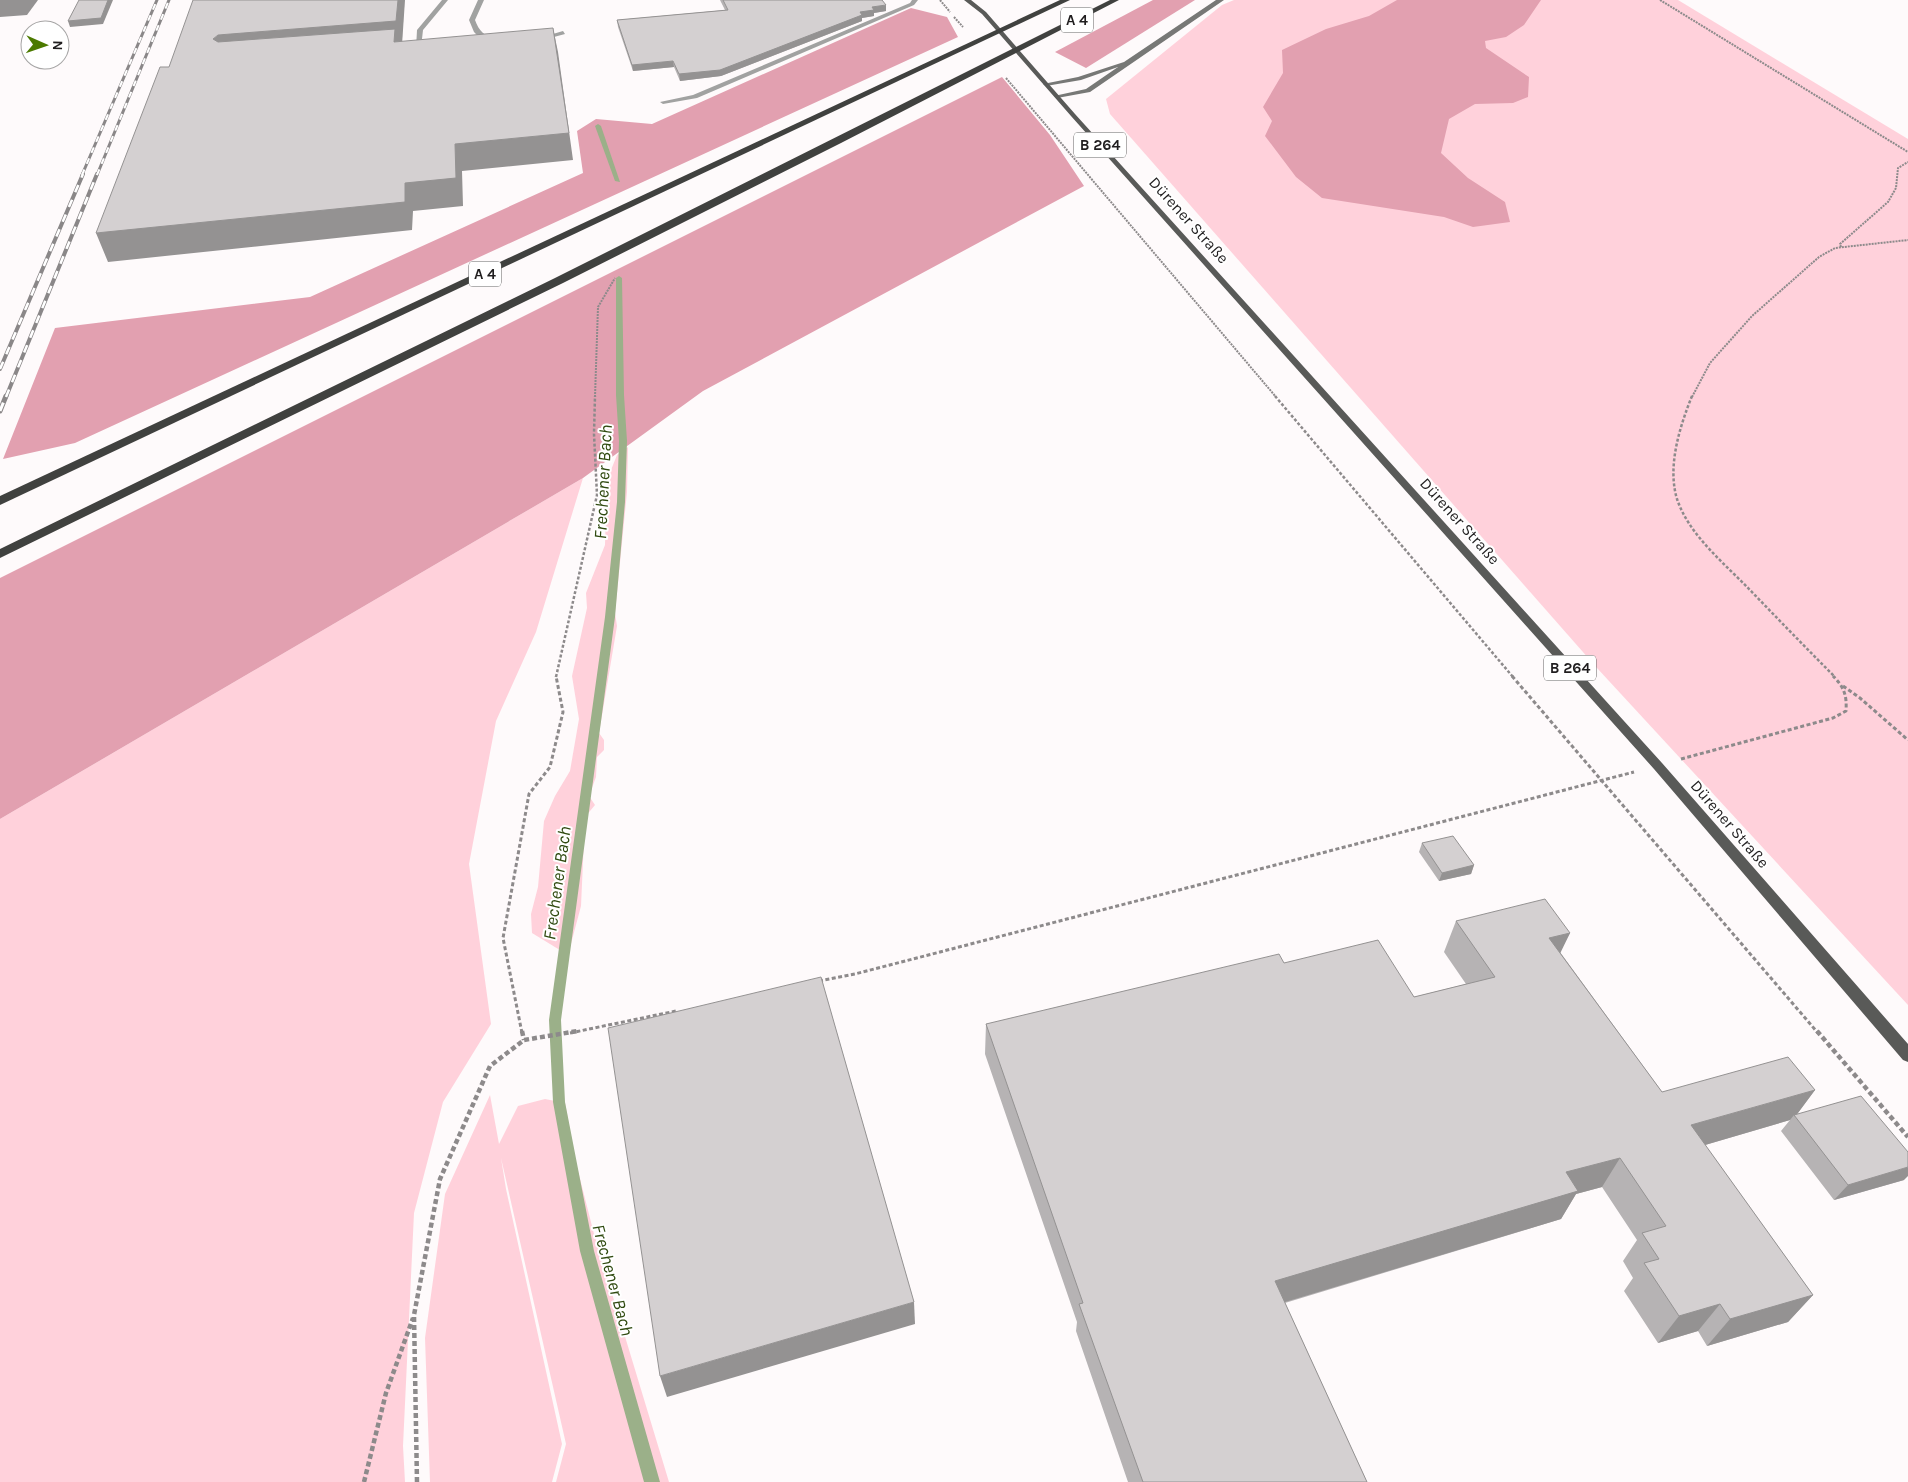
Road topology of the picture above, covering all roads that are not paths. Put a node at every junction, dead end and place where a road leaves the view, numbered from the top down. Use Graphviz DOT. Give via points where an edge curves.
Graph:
graph roads {
  1 [pos="445,0"];
  2 [pos="481,0"];
  3 [pos="915,0"];
  4 [pos="967,0"];
  5 [pos="980,0"];
  6 [pos="1066,0"];
  7 [pos="1115,0"];
  8 [pos="1221,0"];
  9 [pos="984,13"];
  10 [pos="564,33"];
  11 [pos="485,38"];
  12 [pos="476,40"];
  13 [pos="530,40"];
  14 [pos="503,41"];
  15 [pos="426,47"];
  16 [pos="418,48"];
  17 [pos="409,49"];
  18 [pos="1128,61"];
  19 [pos="1046,84"];
  20 [pos="1057,96"];
  21 [pos="663,102"];
  22 [pos="0,501"];
  23 [pos="0,554"];
  24 [pos="1908,1054"];
  1 -- 16 [label="street" via="420,30"];
  2 -- 11 [label="street" via="472,20 475,31"];
  3 -- 21 [label="street" via="695,97"];
  4 -- 9 [label="main road, Dürener Straße / B 264"];
  5 -- 9 [label="main road, Dürener Straße / B 264"];
  6 -- 22 [label="highway, A 4"];
  7 -- 23 [label="highway, A 4" via="448,335"];
  8 -- 18 [label="street"];
  9 -- 19 [label="main road, Dürener Straße / B 264"];
  10 -- 13 [label="street"];
  11 -- 12 [label="street"];
  11 -- 14 [label="street"];
  15 -- 16 [label="street"];
  16 -- 17 [label="street"];
  18 -- 19 [label="street" via="1079,79"];
  18 -- 20 [label="street" via="1116,74 1088,91"];
  19 -- 20 [label="main road, Dürener Straße / B 264"];
  20 -- 24 [label="main road, Dürener Straße / B 264" via="1658,766"];
}
